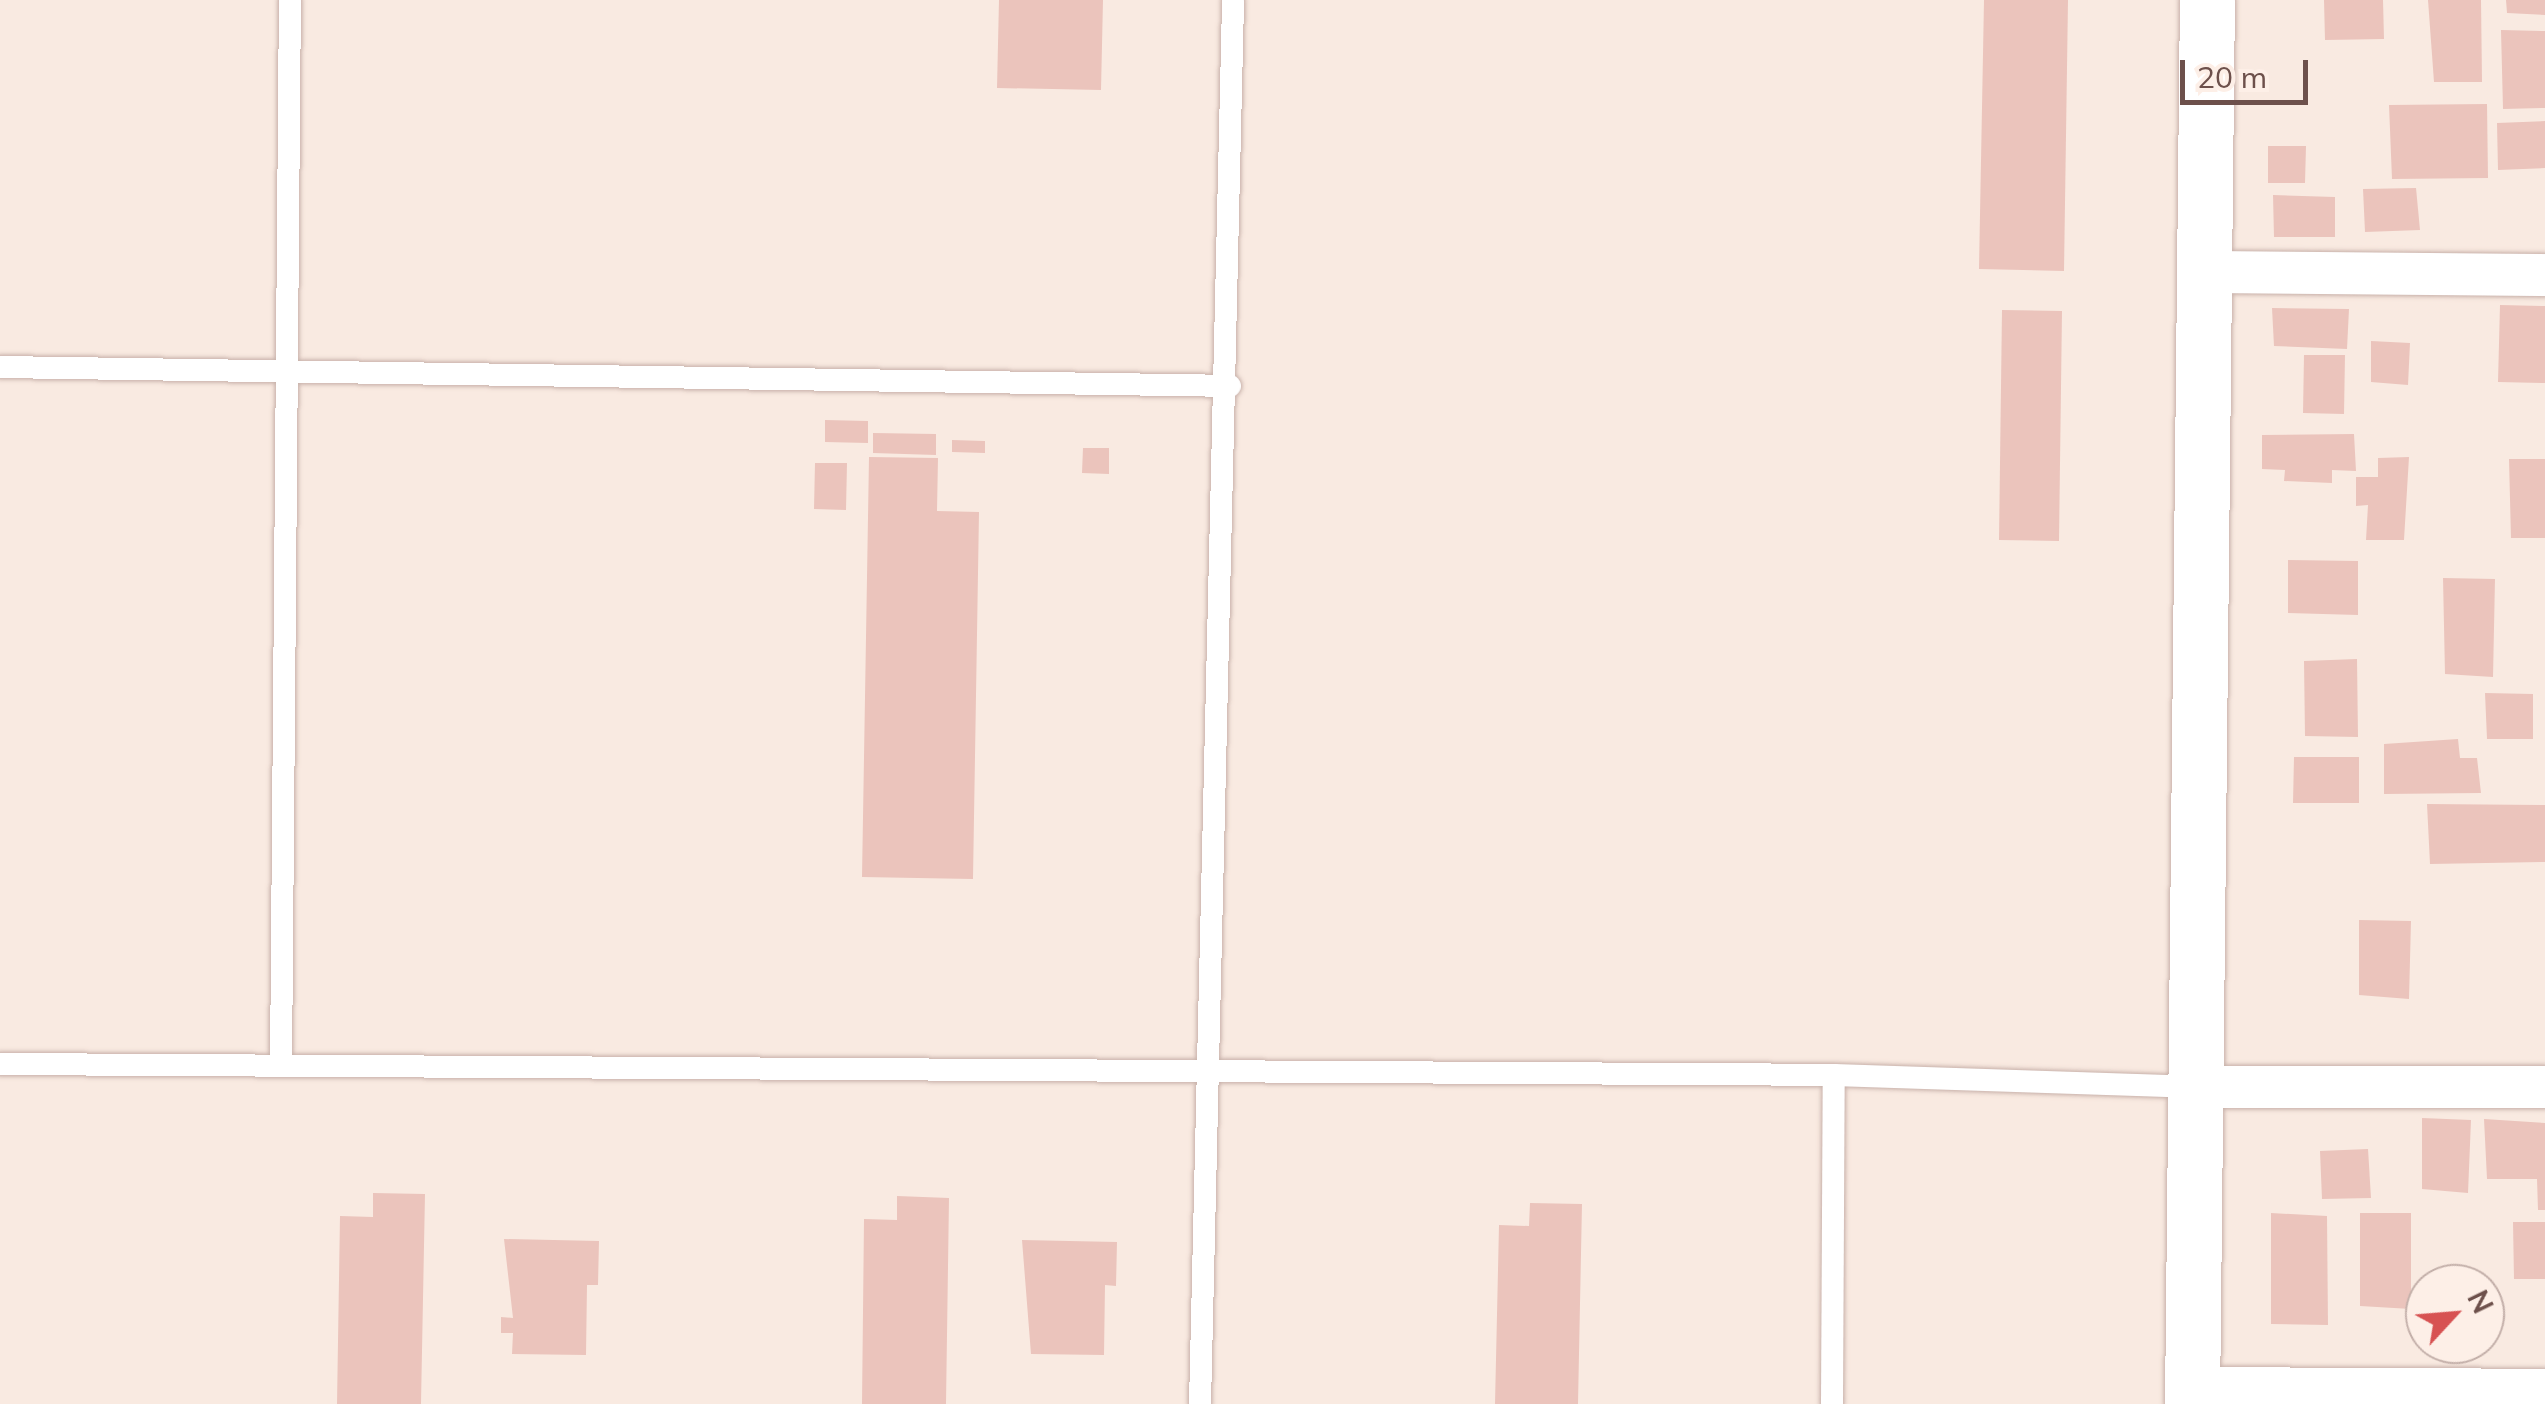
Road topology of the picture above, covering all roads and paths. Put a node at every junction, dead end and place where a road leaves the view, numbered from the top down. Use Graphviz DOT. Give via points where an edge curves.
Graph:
graph roads {
  1 [pos="290,0"];
  2 [pos="1233,0"];
  3 [pos="2207,0"];
  4 [pos="2204,272"];
  5 [pos="2545,276"];
  6 [pos="0,367"];
  7 [pos="287,371"];
  8 [pos="1230,386"];
  9 [pos="0,1064"];
  10 [pos="281,1066"];
  11 [pos="1204,1072"];
  12 [pos="1834,1076"];
  13 [pos="2190,1087"];
  14 [pos="2545,1087"];
  15 [pos="2545,1390"];
  16 [pos="2192,1396"];
  17 [pos="2443,1397"];
  18 [pos="1200,1404"];
  19 [pos="1832,1404"];
  1 -- 7 [label="lane"];
  2 -- 8 [label="lane"];
  3 -- 4 [label="street"];
  4 -- 5 [label="street"];
  4 -- 13 [label="street"];
  6 -- 7 [label="lane"];
  7 -- 8 [label="lane"];
  7 -- 10 [label="lane"];
  8 -- 11 [label="lane"];
  9 -- 10 [label="lane"];
  10 -- 11 [label="lane"];
  11 -- 12 [label="lane"];
  11 -- 18 [label="lane"];
  12 -- 13 [label="lane"];
  12 -- 19 [label="lane"];
  13 -- 14 [label="street"];
  13 -- 16 [label="street"];
  15 -- 17 [label="street"];
  16 -- 17 [label="street"];
}
